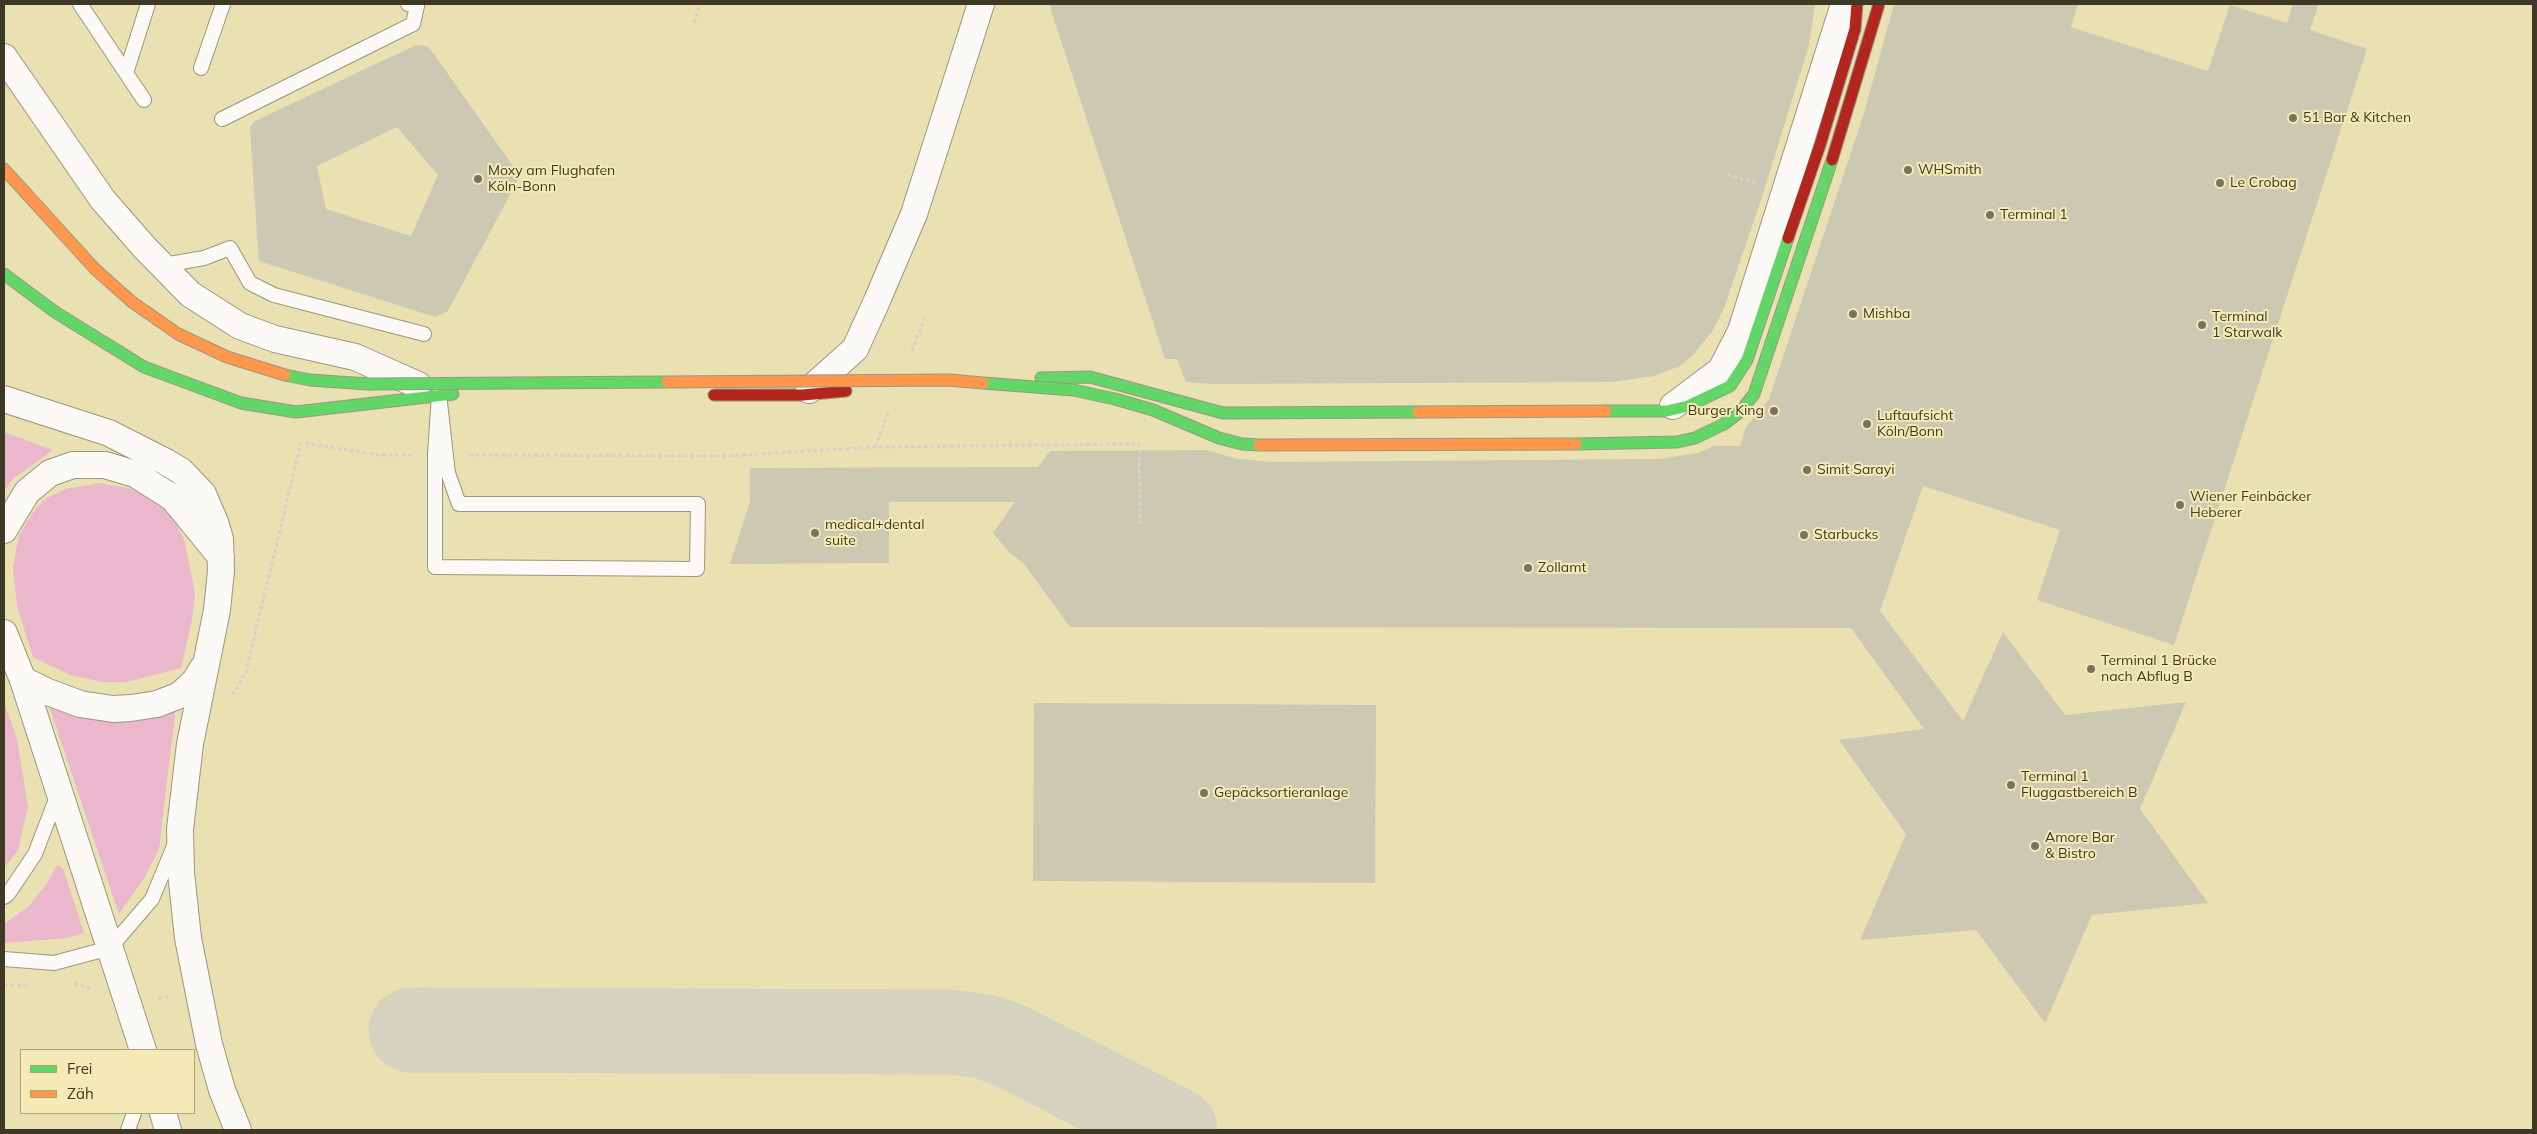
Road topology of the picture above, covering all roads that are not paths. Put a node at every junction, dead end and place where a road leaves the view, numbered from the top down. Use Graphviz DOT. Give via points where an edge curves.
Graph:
graph roads {
  1 [pos="80,4"];
  2 [pos="148,4"];
  3 [pos="223,4"];
  4 [pos="408,4"];
  5 [pos="981,4"];
  6 [pos="1844,4"];
  7 [pos="1856,4"];
  8 [pos="1879,4"];
  9 [pos="4,57"];
  10 [pos="201,68"];
  11 [pos="126,72"];
  12 [pos="144,100"];
  13 [pos="222,119"];
  14 [pos="4,170"];
  15 [pos="164,265"];
  16 [pos="4,274"];
  17 [pos="424,334"];
  18 [pos="439,394"];
  19 [pos="606,394"];
  20 [pos="703,395"];
  21 [pos="803,395"];
  22 [pos="4,399"];
  23 [pos="1667,411"];
  24 [pos="4,530"];
  25 [pos="221,558"];
  26 [pos="4,633"];
  27 [pos="205,662"];
  28 [pos="23,680"];
  29 [pos="58,793"];
  30 [pos="180,829"];
  31 [pos="4,896"];
  32 [pos="110,948"];
  33 [pos="4,960"];
  34 [pos="143,1049"];
  35 [pos="134,1114"];
  36 [pos="162,1114"];
  37 [pos="128,1130"];
  38 [pos="168,1130"];
  39 [pos="238,1130"];
  1 -- 11 [label="lane"];
  2 -- 11 [label="lane"];
  3 -- 10 [label="lane"];
  4 -- 13 [label="lane" via="417,6 413,24"];
  5 -- 21 [label="street" via="914,214 876,303 855,349"];
  6 -- 23 [label="street" via="1740,331 1720,370"];
  7 -- 23 [label="street" via="1855,29 1747,360 1730,386 1688,406"];
  8 -- 14 [label="street, bridge" via="1849,108 1754,394 1741,411 1724,424 1695,438 1677,442 1242,444 1116,399 1073,390 949,380 368,384 310,380 227,357 150,316 95,269"];
  9 -- 15 [label="street" via="103,200 144,248"];
  11 -- 12 [label="lane"];
  15 -- 17 [label="lane" via="204,258 230,248 250,283 274,295"];
  15 -- 18 [label="street" via="190,294 240,326 275,339 356,357"];
  16 -- 18 [label="street" via="55,312 144,367 241,403 296,412"];
  18 -- 18 [label="lane" via="435,455 435,567 697,569 698,504 458,504 448,473"];
  18 -- 19 [label="street"];
  20 -- 21 [label="street"];
  21 -- 23 [label="street" via="966,380 1090,377 1223,413"];
  22 -- 25 [label="street" via="109,433 181,471 203,494 211,510 220,539"];
  24 -- 25 [label="street" via="28,492 50,473 73,465 105,465 135,474 173,498"];
  25 -- 27 [label="street" via="217,610"];
  26 -- 28 [label="street"];
  27 -- 28 [label="street" via="195,681 180,695 157,704 131,708 80,704"];
  27 -- 30 [label="street" via="190,744"];
  28 -- 29 [label="street"];
  29 -- 31 [label="lane" via="35,854"];
  29 -- 32 [label="street"];
  30 -- 32 [label="lane" via="152,899"];
  30 -- 39 [label="street" via="181,873 197,988 222,1090"];
  32 -- 33 [label="lane" via="54,963"];
  32 -- 34 [label="street"];
  35 -- 37 [label="lane"];
  36 -- 38 [label="street"];
}
